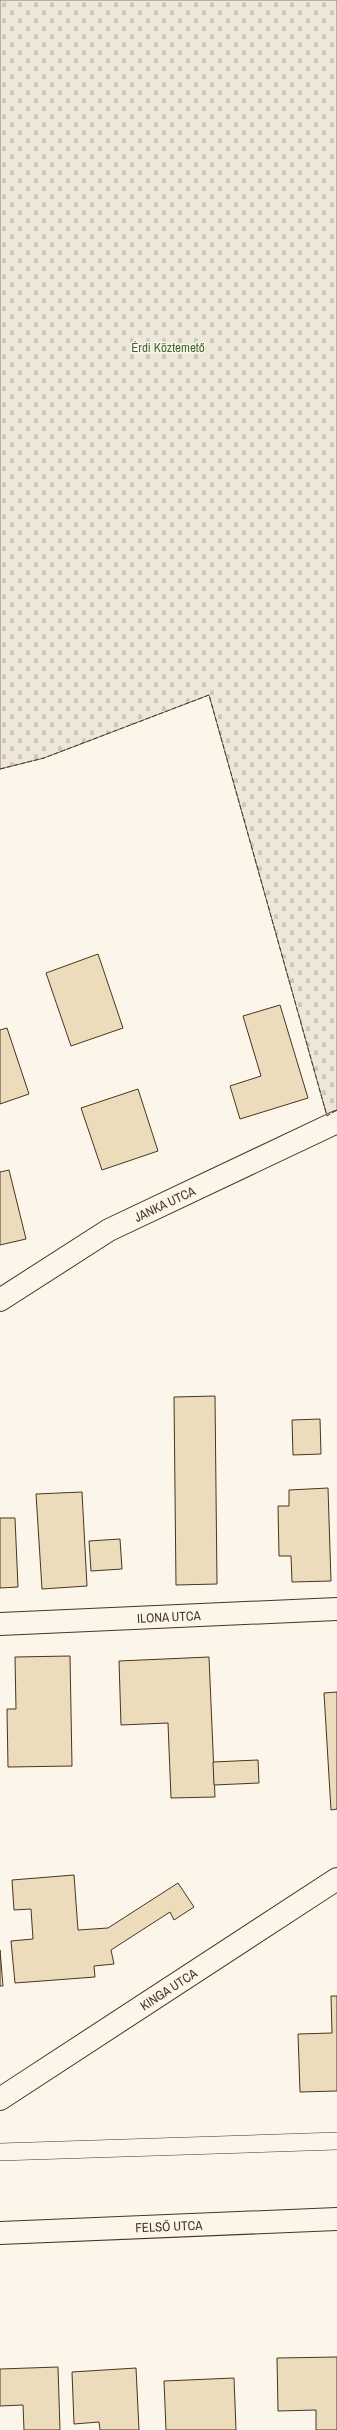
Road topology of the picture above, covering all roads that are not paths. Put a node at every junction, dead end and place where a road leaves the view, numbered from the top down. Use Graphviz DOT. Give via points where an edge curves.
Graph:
graph roads {
  1 [pos="337,1122"];
  2 [pos="0,1300"];
  3 [pos="337,1609"];
  4 [pos="0,1624"];
  5 [pos="337,1878"];
  6 [pos="0,2099"];
  7 [pos="337,2141"];
  8 [pos="0,2152"];
  9 [pos="337,2219"];
  10 [pos="0,2233"];
  1 -- 2 [label="street, JANKA UTCA" via="109,1230"];
  3 -- 4 [label="street, ILONA UTCA"];
  5 -- 6 [label="street, KINGA UTCA"];
  7 -- 8 [label="lane"];
  9 -- 10 [label="street, FELSŐ UTCA"];
}
